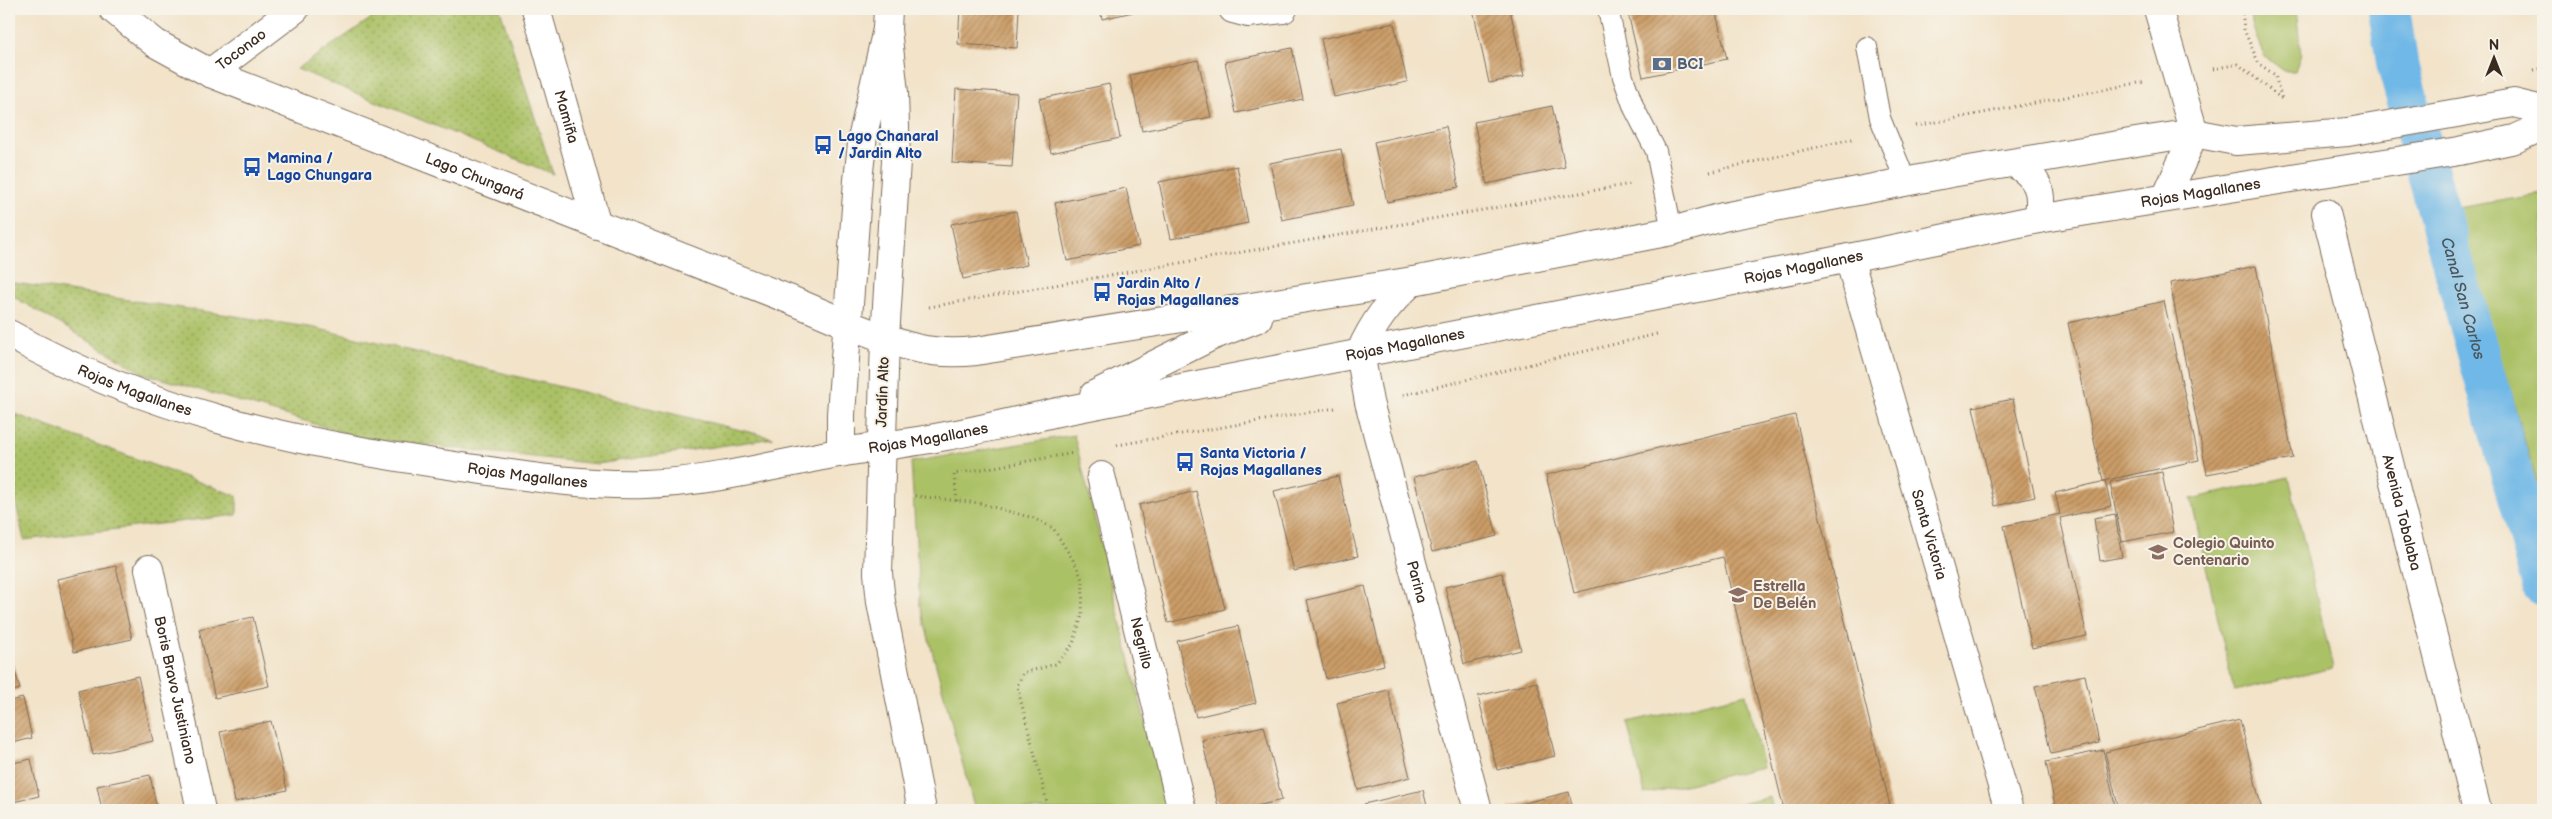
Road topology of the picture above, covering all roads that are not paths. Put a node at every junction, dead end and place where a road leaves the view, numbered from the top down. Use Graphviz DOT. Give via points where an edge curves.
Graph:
graph roads {
  1 [pos="113,9"];
  2 [pos="295,9"];
  3 [pos="536,9"];
  4 [pos="1233,9"];
  5 [pos="1282,9"];
  6 [pos="1608,9"];
  7 [pos="2158,9"];
  8 [pos="887,19"];
  9 [pos="1867,47"];
  10 [pos="210,73"];
  11 [pos="2543,110"];
  12 [pos="2543,126"];
  13 [pos="2194,133"];
  14 [pos="2014,163"];
  15 [pos="1906,182"];
  16 [pos="2166,198"];
  17 [pos="2326,213"];
  18 [pos="2038,219"];
  19 [pos="597,225"];
  20 [pos="1672,231"];
  21 [pos="1850,258"];
  22 [pos="1413,281"];
  23 [pos="1314,297"];
  24 [pos="847,324"];
  25 [pos="9,334"];
  26 [pos="885,338"];
  27 [pos="1360,353"];
  28 [pos="1063,410"];
  29 [pos="880,448"];
  30 [pos="841,453"];
  31 [pos="1101,476"];
  32 [pos="149,569"];
  33 [pos="201,810"];
  34 [pos="922,810"];
  35 [pos="1182,810"];
  36 [pos="1478,810"];
  37 [pos="2009,810"];
  38 [pos="2477,810"];
  1 -- 10 [label="street, Lago Chungará" via="155,43"];
  2 -- 10 [label="street, Toconao"];
  3 -- 19 [label="street, Mamiña"];
  4 -- 5 [label="street" via="1248,13"];
  6 -- 20 [label="lane" via="1623,77 1634,108 1656,151"];
  7 -- 13 [label="street"];
  8 -- 24 [label="street, Jardín Alto" via="863,134"];
  8 -- 26 [label="street, Jardín Alto" via="896,161"];
  9 -- 15 [label="lane" via="1877,102"];
  10 -- 19 [label="street, Lago Chungará"];
  11 -- 13 [label="street, Rojas Magallanes" via="2514,103 2364,130 2236,141"];
  12 -- 16 [label="street, Rojas Magallanes" via="2515,138 2459,151"];
  13 -- 14 [label="street, Rojas Magallanes"];
  13 -- 16 [label="street"];
  14 -- 15 [label="street, Rojas Magallanes"];
  14 -- 18 [label="street" via="2029,172 2038,186 2042,202"];
  15 -- 20 [label="street, Rojas Magallanes" via="1723,217"];
  16 -- 18 [label="street, Rojas Magallanes"];
  17 -- 38 [label="street, Avenida Tobalaba"];
  18 -- 21 [label="street, Rojas Magallanes"];
  19 -- 24 [label="street, Lago Chungará"];
  20 -- 22 [label="street, Rojas Magallanes"];
  21 -- 27 [label="street, Rojas Magallanes"];
  21 -- 37 [label="street, Santa Victoria"];
  22 -- 23 [label="street, Rojas Magallanes"];
  22 -- 27 [label="street" via="1378,317"];
  23 -- 26 [label="street, Rojas Magallanes" via="952,353 929,352"];
  23 -- 28 [label="street, Rojas Magallanes" via="1212,336"];
  24 -- 26 [label="street, Rojas Magallanes"];
  24 -- 30 [label="street, Jardín Alto"];
  25 -- 30 [label="street, Rojas Magallanes" via="88,374 195,414 254,429 417,460 550,480 598,484 678,481"];
  26 -- 29 [label="street, Jardín Alto"];
  27 -- 28 [label="street, Rojas Magallanes"];
  27 -- 36 [label="street, Parina" via="1369,402"];
  28 -- 29 [label="street, Rojas Magallanes"];
  29 -- 30 [label="street, Rojas Magallanes"];
  29 -- 34 [label="street, Jardín Alto" via="882,491 878,573"];
  31 -- 35 [label="street, Negrillo"];
  32 -- 33 [label="street, Boris Bravo Justiniano"];
}
